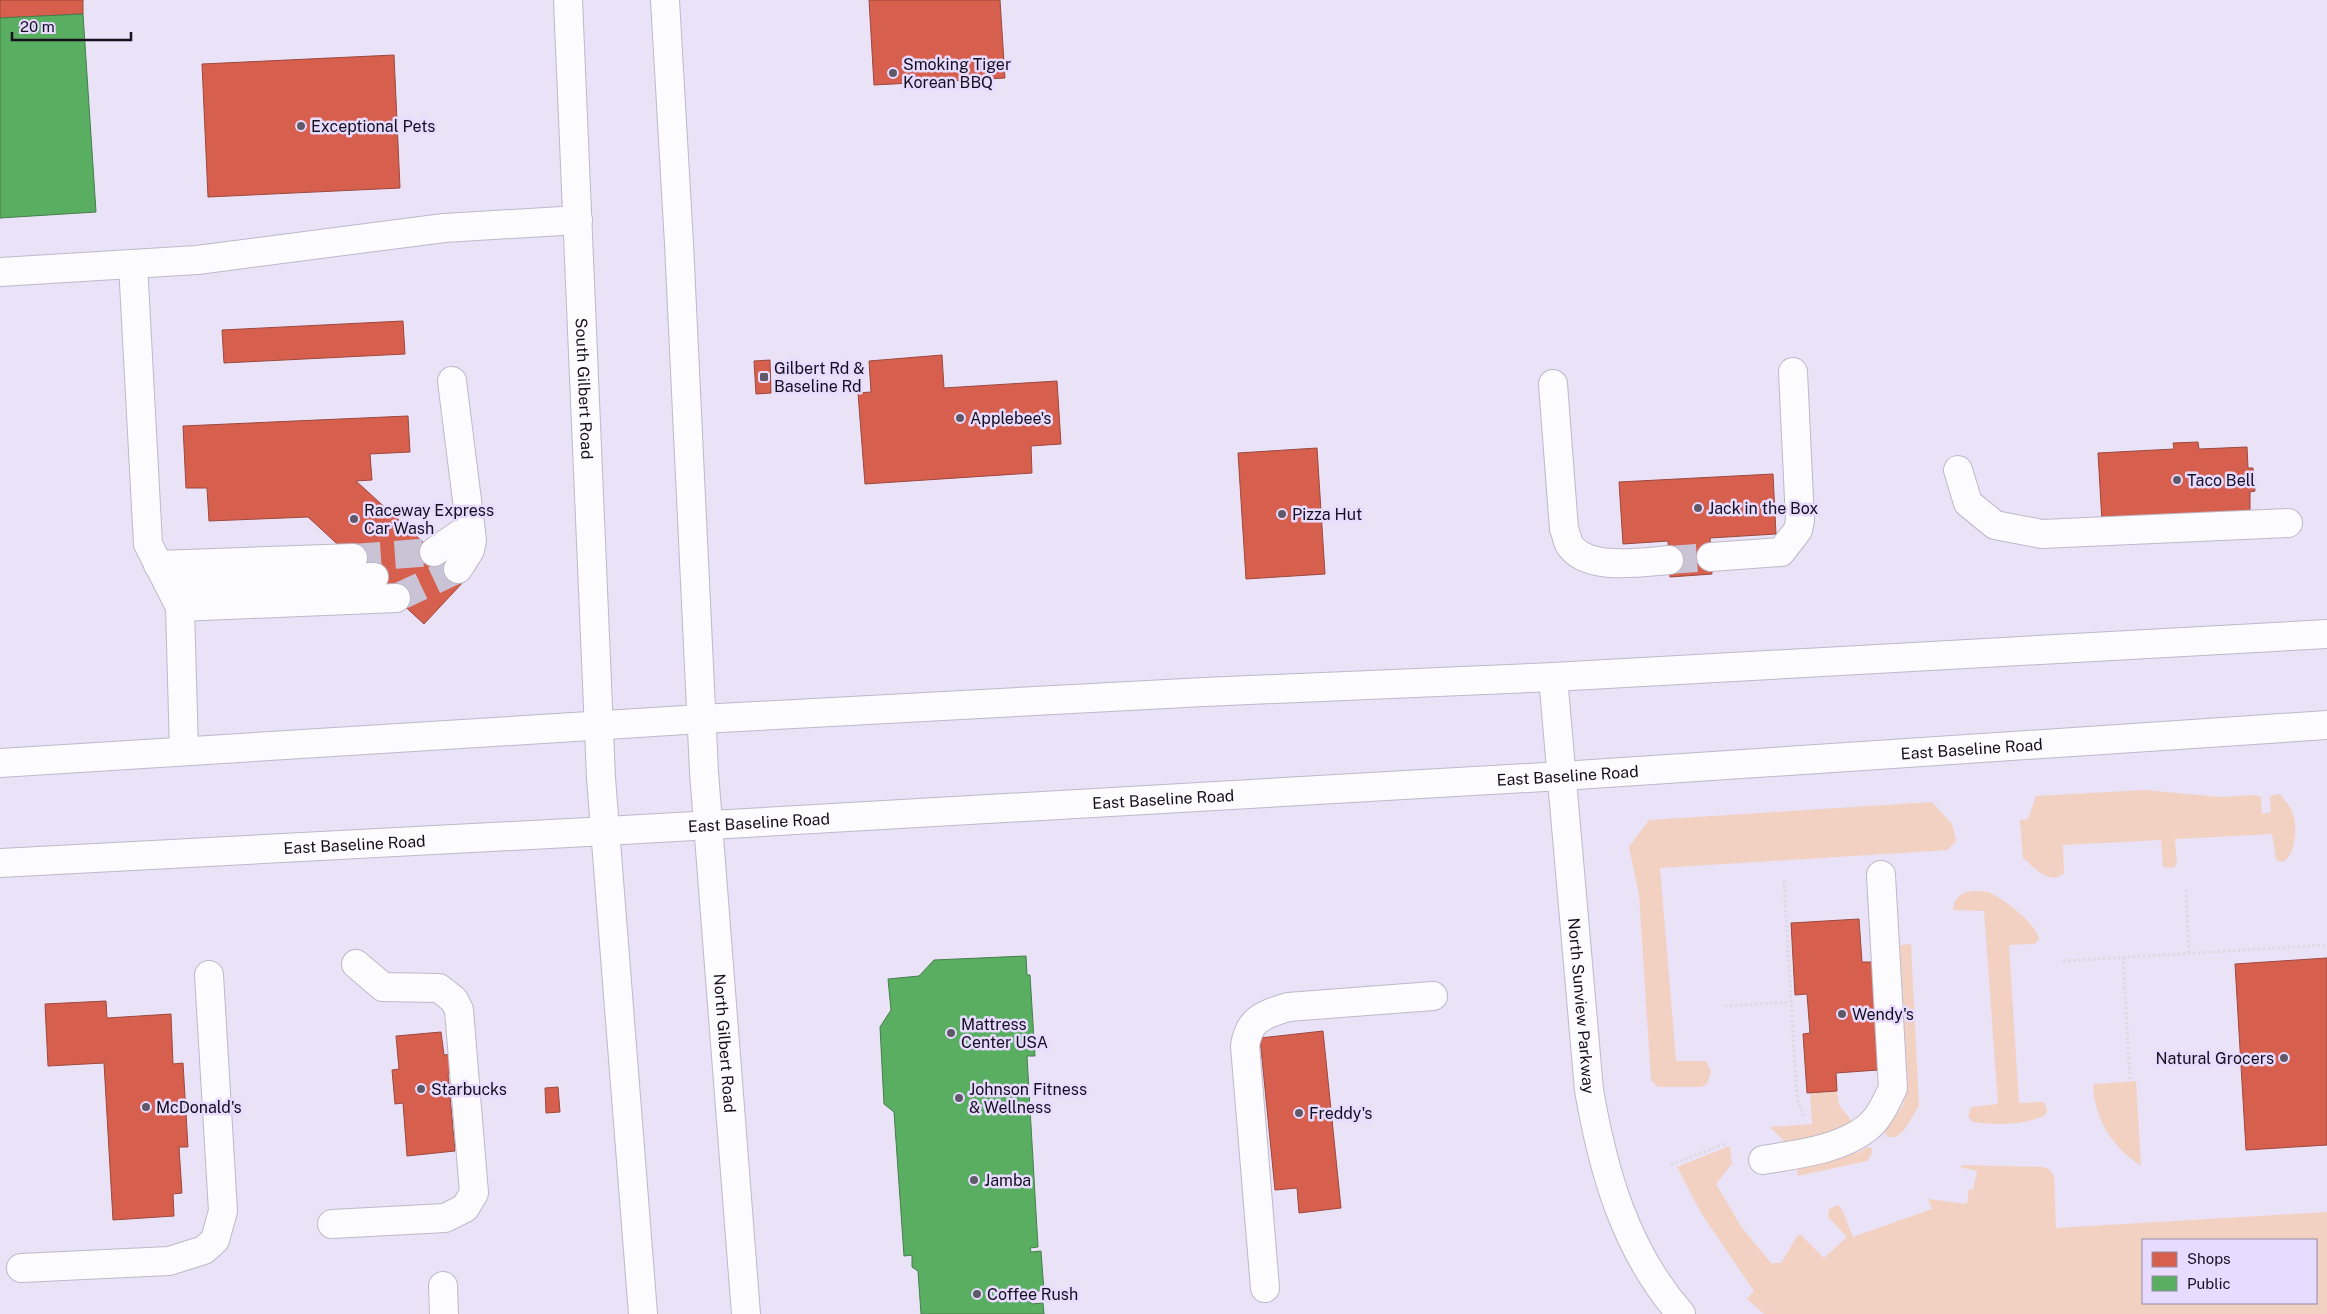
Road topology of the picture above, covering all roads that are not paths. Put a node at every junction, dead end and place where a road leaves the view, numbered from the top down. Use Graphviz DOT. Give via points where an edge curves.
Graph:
graph roads {
  1 [pos="568,0"];
  2 [pos="665,0"];
  3 [pos="578,220"];
  4 [pos="133,264"];
  5 [pos="0,272"];
  6 [pos="1793,372"];
  7 [pos="452,381"];
  8 [pos="1553,384"];
  9 [pos="1958,470"];
  10 [pos="2288,523"];
  11 [pos="456,553"];
  12 [pos="1711,557"];
  13 [pos="354,558"];
  14 [pos="1669,560"];
  15 [pos="374,577"];
  16 [pos="169,586"];
  17 [pos="396,598"];
  18 [pos="2327,634"];
  19 [pos="1553,676"];
  20 [pos="701,718"];
  21 [pos="600,724"];
  22 [pos="2327,725"];
  23 [pos="184,751"];
  24 [pos="0,763"];
  25 [pos="1562,776"];
  26 [pos="709,825"];
  27 [pos="606,831"];
  28 [pos="0,863"];
  29 [pos="1881,875"];
  30 [pos="356,964"];
  31 [pos="209,975"];
  32 [pos="1432,996"];
  33 [pos="1764,1160"];
  34 [pos="332,1224"];
  35 [pos="21,1268"];
  36 [pos="443,1286"];
  37 [pos="1264,1288"];
  38 [pos="444,1314"];
  39 [pos="643,1314"];
  40 [pos="746,1314"];
  41 [pos="1681,1314"];
  1 -- 3 [label="main road, South Gilbert Road"];
  2 -- 20 [label="main road"];
  3 -- 4 [label="main road" via="444,228 197,260"];
  3 -- 21 [label="main road, South Gilbert Road"];
  4 -- 5 [label="main road"];
  4 -- 16 [label="main road" via="148,544"];
  6 -- 12 [label="main road" via="1798,530 1781,552"];
  7 -- 11 [label="main road"];
  8 -- 14 [label="main road" via="1564,529 1570,544 1581,554 1613,564"];
  9 -- 10 [label="main road" via="1968,503 1996,525 2042,534"];
  13 -- 16 [label="main road"];
  15 -- 16 [label="main road"];
  16 -- 17 [label="main road"];
  16 -- 23 [label="main road"];
  18 -- 19 [label="main road"];
  19 -- 20 [label="main road"];
  19 -- 25 [label="main road, North Sunview Parkway"];
  20 -- 21 [label="main road"];
  20 -- 26 [label="main road, North Gilbert Road"];
  21 -- 23 [label="main road"];
  21 -- 27 [label="main road, South Gilbert Road"];
  22 -- 25 [label="main road, East Baseline Road"];
  23 -- 24 [label="main road"];
  25 -- 26 [label="main road, East Baseline Road"];
  25 -- 41 [label="main road, North Sunview Parkway" via="1589,1090 1598,1144 1624,1225 1666,1298"];
  26 -- 27 [label="main road, East Baseline Road"];
  26 -- 40 [label="main road, North Gilbert Road"];
  27 -- 28 [label="main road, East Baseline Road"];
  27 -- 39 [label="main road"];
  29 -- 33 [label="main road" via="1893,1088 1883,1109 1868,1127 1837,1144"];
  30 -- 34 [label="main road" via="383,987 439,988 454,1000 459,1010 474,1192 464,1208 444,1218"];
  31 -- 35 [label="main road" via="223,1211 215,1240 204,1250 169,1261"];
  32 -- 37 [label="main road" via="1288,1007 1253,1023 1245,1046"];
  36 -- 38 [label="main road"];
}
